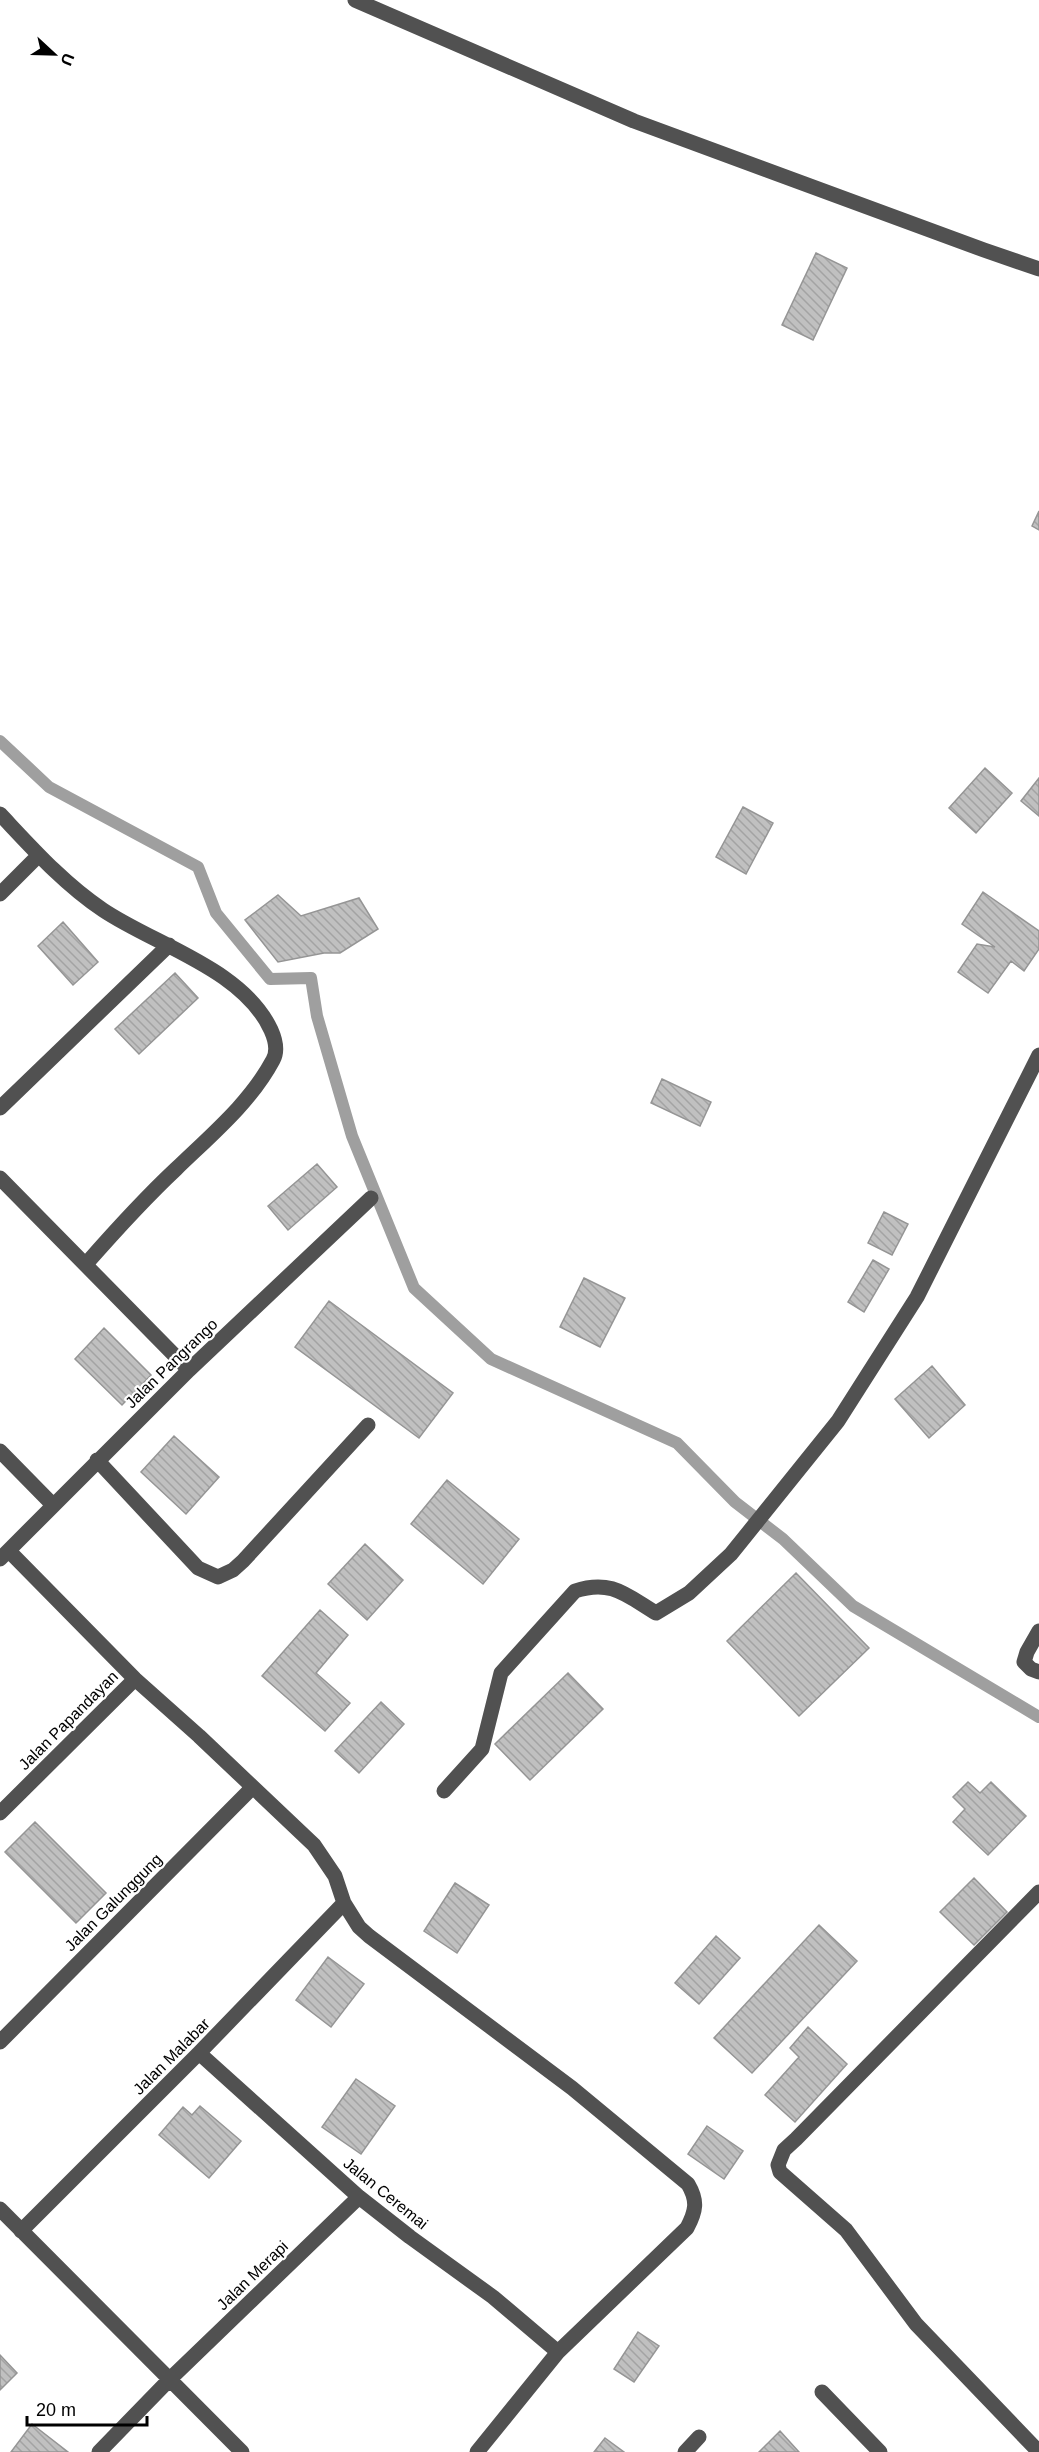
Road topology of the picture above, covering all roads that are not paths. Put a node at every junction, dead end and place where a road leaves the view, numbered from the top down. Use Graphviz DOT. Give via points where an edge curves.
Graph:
graph roads {
  1 [pos="355,0"];
  2 [pos="1039,268"];
  3 [pos="0,814"];
  4 [pos="38,856"];
  5 [pos="0,894"];
  6 [pos="169,945"];
  7 [pos="1038,1058"];
  8 [pos="0,1108"];
  9 [pos="0,1178"];
  10 [pos="371,1198"];
  11 [pos="86,1264"];
  12 [pos="189,1370"];
  13 [pos="368,1425"];
  14 [pos="0,1451"];
  15 [pos="97,1460"];
  16 [pos="52,1505"];
  17 [pos="4,1555"];
  18 [pos="1039,1631"];
  19 [pos="1039,1672"];
  20 [pos="135,1679"];
  21 [pos="252,1788"];
  22 [pos="444,1791"];
  23 [pos="0,1813"];
  24 [pos="1039,1892"];
  25 [pos="344,1903"];
  26 [pos="0,2042"];
  27 [pos="199,2054"];
  28 [pos="359,2196"];
  29 [pos="0,2209"];
  30 [pos="21,2231"];
  31 [pos="558,2352"];
  32 [pos="170,2379"];
  33 [pos="822,2392"];
  34 [pos="699,2437"];
  35 [pos="99,2452"];
  36 [pos="242,2452"];
  37 [pos="477,2452"];
  38 [pos="685,2452"];
  39 [pos="880,2452"];
  40 [pos="1039,2452"];
  1 -- 2 [label="street" via="634,121"];
  3 -- 4 [label="street"];
  4 -- 5 [label="street"];
  4 -- 6 [label="street" via="102,910"];
  6 -- 8 [label="street"];
  6 -- 11 [label="street" via="235,986 254,1006 275,1040 275,1058 227,1120 132,1212"];
  7 -- 22 [label="street" via="917,1298 838,1421 731,1554 689,1593 656,1613 615,1589 592,1585 575,1591 501,1673 482,1749"];
  9 -- 11 [label="street"];
  10 -- 12 [label="street, Jalan Pangrango"];
  11 -- 12 [label="street"];
  12 -- 15 [label="street, Jalan Pangrango"];
  13 -- 15 [label="street" via="243,1561 218,1577 198,1568"];
  14 -- 16 [label="street"];
  15 -- 16 [label="street, Jalan Pangrango"];
  16 -- 17 [label="street, Jalan Pangrango"];
  17 -- 20 [label="street"];
  18 -- 19 [label="street" via="1024,1662"];
  20 -- 21 [label="street"];
  20 -- 23 [label="street, Jalan Papandayan"];
  21 -- 25 [label="street" via="320,1853 335,1876"];
  21 -- 26 [label="street, Jalan Galunggung"];
  24 -- 40 [label="street" via="784,2151 778,2165 780,2172 846,2230 916,2324"];
  25 -- 27 [label="street, Jalan Malabar"];
  25 -- 31 [label="street" via="359,1927 380,1946 572,2088 688,2184 695,2197 695,2212 687,2228"];
  27 -- 28 [label="street, Jalan Ceremai"];
  27 -- 30 [label="street, Jalan Malabar"];
  28 -- 31 [label="street, Jalan Ceremai" via="493,2297"];
  28 -- 32 [label="street, Jalan Merapi"];
  29 -- 30 [label="street"];
  30 -- 32 [label="street"];
  31 -- 37 [label="street"];
  32 -- 35 [label="street, Jalan Merapi"];
  32 -- 36 [label="street"];
  33 -- 39 [label="street"];
  34 -- 38 [label="street"];
}
